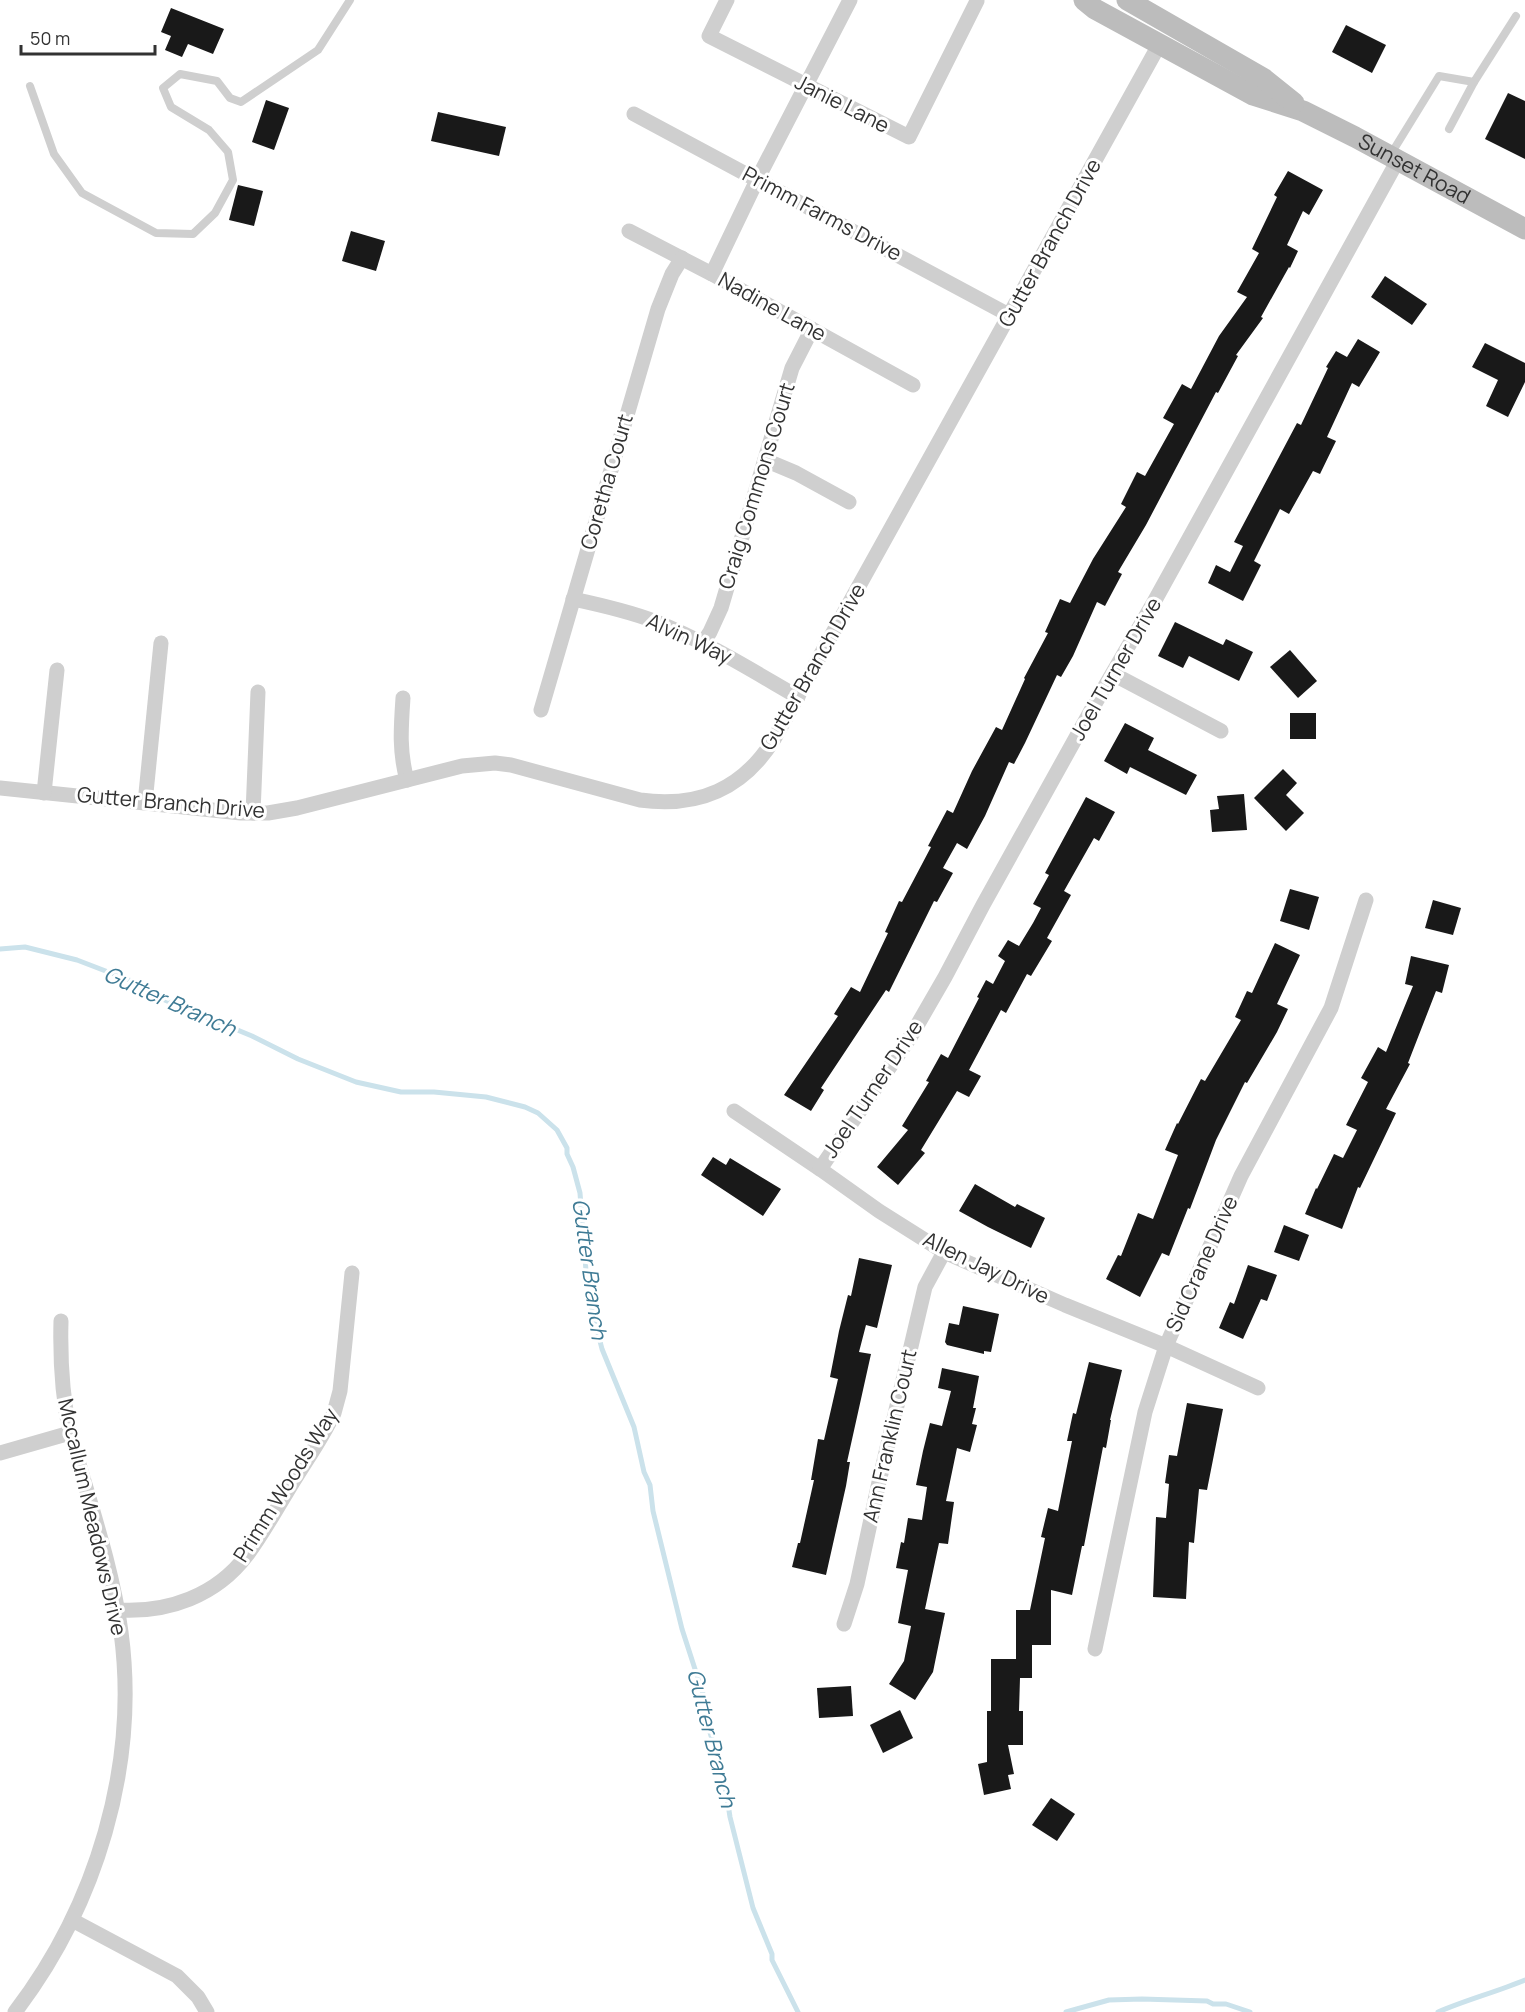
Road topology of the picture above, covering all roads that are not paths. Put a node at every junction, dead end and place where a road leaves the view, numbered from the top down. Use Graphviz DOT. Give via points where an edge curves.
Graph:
graph roads {
  1 [pos="350,0"];
  2 [pos="727,0"];
  3 [pos="850,0"];
  4 [pos="1084,0"];
  5 [pos="1127,0"];
  6 [pos="977,1"];
  7 [pos="1516,16"];
  8 [pos="1159,45"];
  9 [pos="1474,82"];
  10 [pos="806,85"];
  11 [pos="30,86"];
  12 [pos="1304,111"];
  13 [pos="634,114"];
  14 [pos="1449,129"];
  15 [pos="1394,158"];
  16 [pos="757,180"];
  17 [pos="1525,228"];
  18 [pos="629,231"];
  19 [pos="682,258"];
  20 [pos="712,274"];
  21 [pos="1009,315"];
  22 [pos="812,329"];
  23 [pos="913,385"];
  24 [pos="765,460"];
  25 [pos="849,502"];
  26 [pos="573,599"];
  27 [pos="161,643"];
  28 [pos="703,643"];
  29 [pos="57,670"];
  30 [pos="1113,674"];
  31 [pos="258,692"];
  32 [pos="798,697"];
  33 [pos="403,698"];
  34 [pos="541,710"];
  35 [pos="1221,731"];
  36 [pos="407,780"];
  37 [pos="0,788"];
  38 [pos="44,793"];
  39 [pos="145,803"];
  40 [pos="253,813"];
  41 [pos="1366,900"];
  42 [pos="734,1111"];
  43 [pos="820,1169"];
  44 [pos="944,1252"];
  45 [pos="352,1273"];
  46 [pos="61,1321"];
  47 [pos="1166,1346"];
  48 [pos="1258,1388"];
  49 [pos="70,1433"];
  50 [pos="0,1453"];
  51 [pos="117,1610"];
  52 [pos="844,1624"];
  53 [pos="1095,1649"];
  54 [pos="72,1920"];
  55 [pos="15,2012"];
  56 [pos="207,2012"];
  1 -- 11 [label="lane" via="318,50 241,102 230,98 217,81 180,74 163,88 171,107 209,130 228,152 233,180 215,213 193,234 156,233 82,193 54,154"];
  2 -- 10 [label="street, Janie Lane" via="709,36"];
  3 -- 10 [label="street"];
  4 -- 8 [label="main road, Sunset Road"];
  5 -- 12 [label="main road, Sunset Road" via="1263,78"];
  6 -- 10 [label="street, Janie Lane" via="909,137"];
  7 -- 9 [label="lane"];
  8 -- 12 [label="main road, Sunset Road" via="1253,95"];
  8 -- 21 [label="street, Gutter Branch Drive"];
  9 -- 14 [label="lane"];
  9 -- 15 [label="lane" via="1439,76"];
  10 -- 16 [label="street"];
  12 -- 15 [label="main road, Sunset Road"];
  13 -- 16 [label="street, Primm Farms Drive"];
  15 -- 17 [label="main road, Sunset Road"];
  15 -- 30 [label="street, Joel Turner Drive"];
  16 -- 20 [label="street"];
  16 -- 21 [label="street, Primm Farms Drive"];
  18 -- 19 [label="street, Nadine Lane"];
  19 -- 20 [label="street, Nadine Lane"];
  19 -- 26 [label="street, Coretha Court" via="658,309"];
  20 -- 22 [label="street, Nadine Lane"];
  21 -- 32 [label="street, Gutter Branch Drive"];
  22 -- 23 [label="street, Nadine Lane"];
  22 -- 24 [label="street, Craig Commons Court" via="792,368"];
  24 -- 25 [label="street"];
  24 -- 28 [label="street, Craig Commons Court" via="721,608"];
  26 -- 28 [label="street, Alvin Way" via="653,620"];
  26 -- 34 [label="street, Coretha Court"];
  27 -- 39 [label="street"];
  28 -- 32 [label="street, Alvin Way"];
  29 -- 38 [label="street"];
  30 -- 35 [label="street"];
  30 -- 43 [label="street, Joel Turner Drive" via="911,1036"];
  31 -- 40 [label="street"];
  32 -- 36 [label="street, Gutter Branch Drive" via="756,764 703,798 659,803 640,800 527,768 495,763 462,766"];
  33 -- 36 [label="street" via="400,740"];
  36 -- 40 [label="street, Gutter Branch Drive" via="297,808"];
  37 -- 38 [label="street, Gutter Branch Drive"];
  38 -- 39 [label="street, Gutter Branch Drive"];
  39 -- 40 [label="street, Gutter Branch Drive"];
  41 -- 47 [label="street, Sid Crane Drive" via="1331,1008 1241,1176"];
  42 -- 43 [label="street, Allen Jay Drive"];
  43 -- 44 [label="street, Allen Jay Drive"];
  44 -- 47 [label="street, Allen Jay Drive"];
  44 -- 52 [label="street, Ann Franklin Court" via="925,1287 857,1584"];
  45 -- 51 [label="street, Primm Woods Way" via="340,1392 334,1413 246,1556 224,1579 182,1603 150,1610"];
  46 -- 49 [label="street, Mccallum Meadows Drive" via="62,1383"];
  47 -- 48 [label="street, Allen Jay Drive"];
  47 -- 53 [label="street, Sid Crane Drive" via="1145,1412"];
  49 -- 50 [label="street"];
  49 -- 51 [label="street, Mccallum Meadows Drive"];
  51 -- 54 [label="street, Mccallum Meadows Drive" via="124,1688 121,1750 102,1843"];
  54 -- 55 [label="street, Mccallum Meadows Drive"];
  54 -- 56 [label="street" via="177,1976"];
}
